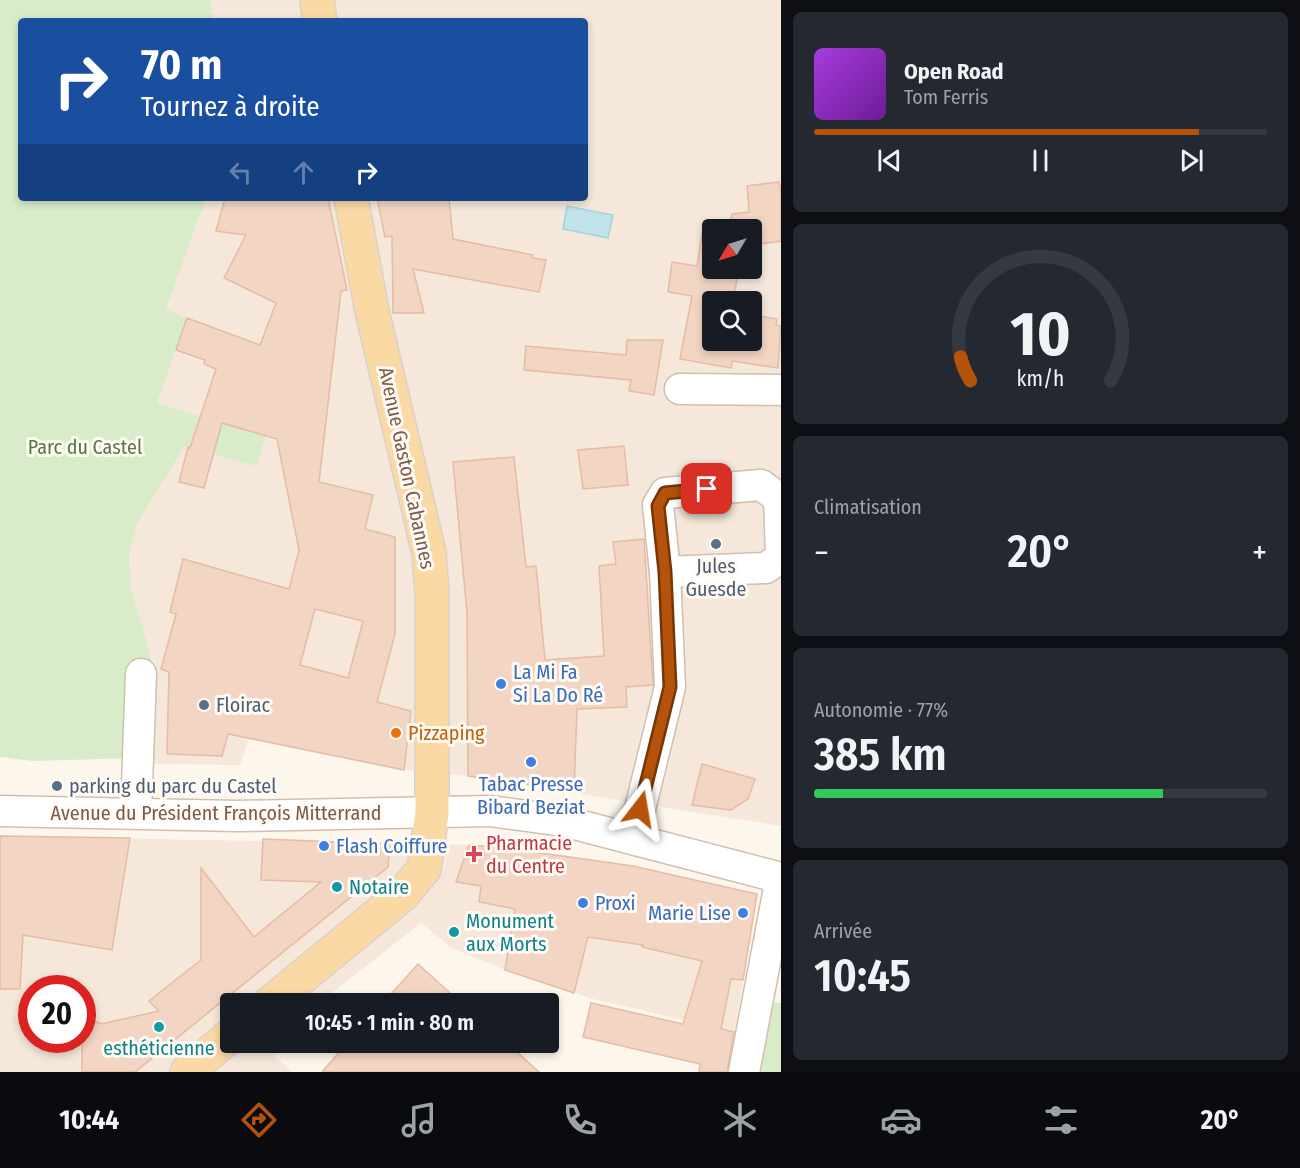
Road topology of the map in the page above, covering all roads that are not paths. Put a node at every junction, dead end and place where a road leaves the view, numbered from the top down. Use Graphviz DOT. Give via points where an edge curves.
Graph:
graph roads {
  1 [pos="317,0"];
  2 [pos="320,18"];
  3 [pos="352,201"];
  4 [pos="680,389"];
  5 [pos="781,390"];
  6 [pos="781,556"];
  7 [pos="665,572"];
  8 [pos="141,674"];
  9 [pos="0,811"];
  10 [pos="136,813"];
  11 [pos="432,813"];
  12 [pos="627,836"];
  13 [pos="781,878"];
  14 [pos="283,993"];
  15 [pos="220,1044"];
  16 [pos="187,1072"];
  17 [pos="744,1072"];
  1 -- 2 [label="main road"];
  3 -- 11 [label="main road, Avenue Gaston Cabannes" via="372,311 429,553"];
  4 -- 5 [label="street"];
  6 -- 7 [label="street" via="766,568"];
  6 -- 7 [label="street" via="779,498 761,484 665,493 658,506"];
  7 -- 12 [label="street" via="670,687 640,809"];
  8 -- 10 [label="street"];
  9 -- 10 [label="street, Avenue du Président François Mitterrand"];
  10 -- 11 [label="street, Avenue du Président François Mitterrand"];
  11 -- 12 [label="street, Avenue du Président François Mitterrand" via="490,811 562,820"];
  11 -- 14 [label="main road, Avenue Gaston Cabannes" via="427,858 417,880"];
  12 -- 13 [label="street, Avenue du Président François Mitterrand"];
  13 -- 17 [label="street"];
  15 -- 16 [label="main road"];
}
